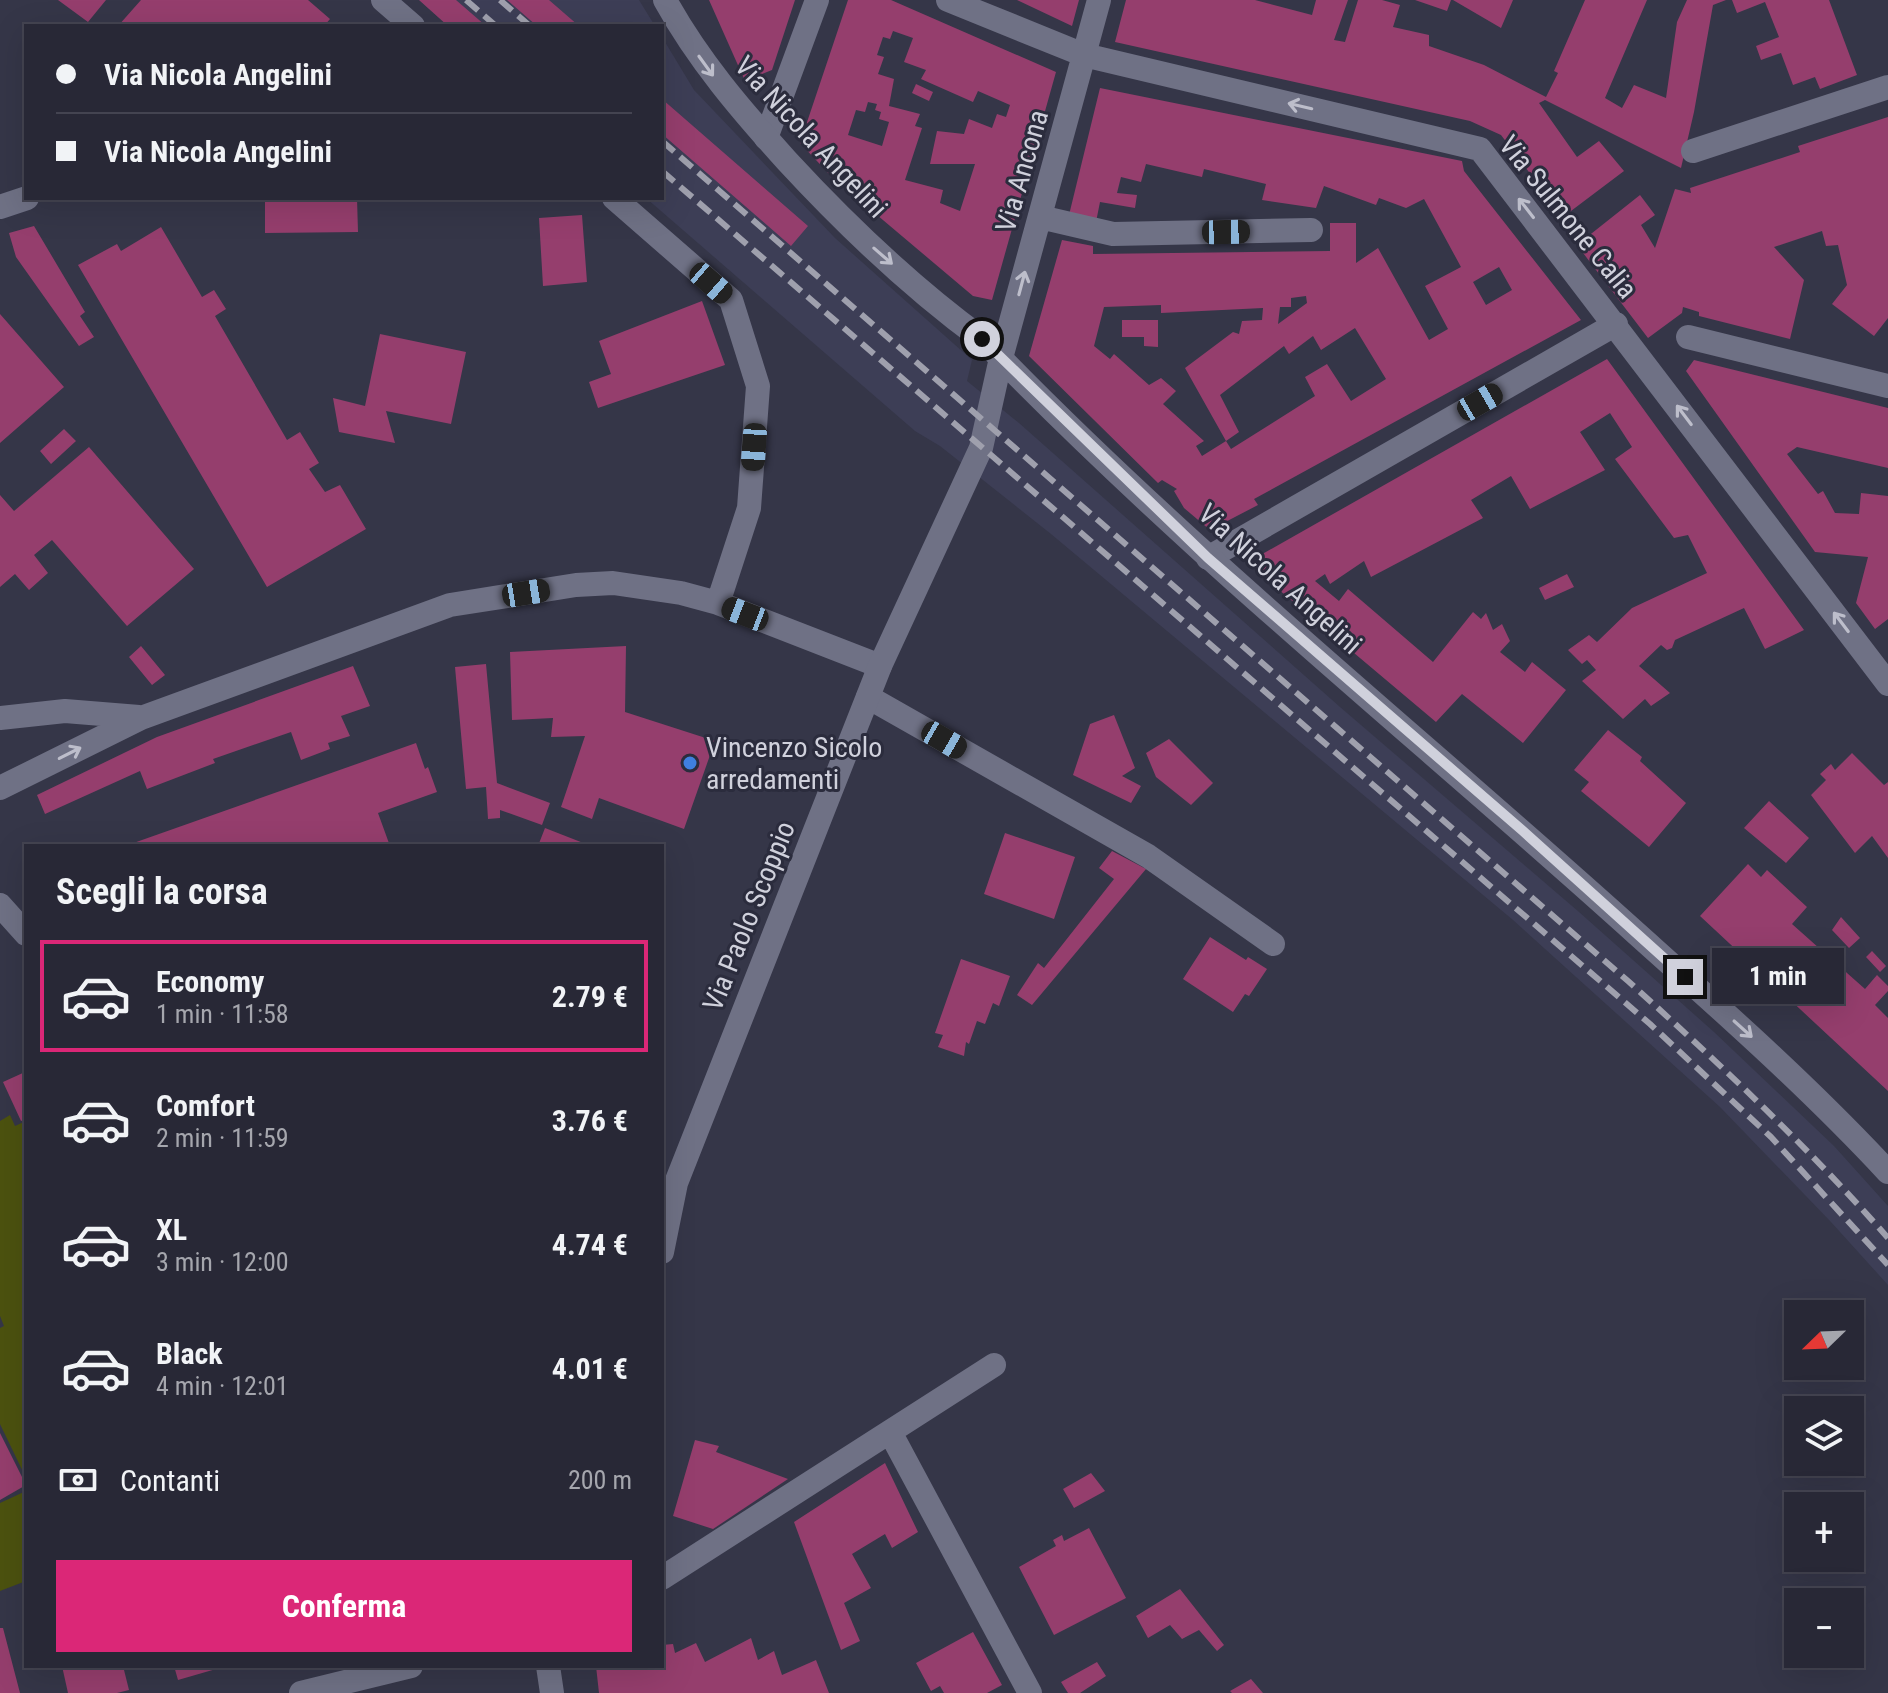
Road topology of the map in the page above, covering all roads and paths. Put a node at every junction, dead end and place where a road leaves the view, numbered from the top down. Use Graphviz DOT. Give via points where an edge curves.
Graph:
graph roads {
  1 [pos="383,0"];
  2 [pos="665,0"];
  3 [pos="817,0"];
  4 [pos="948,0"];
  5 [pos="1099,0"];
  6 [pos="411,24"];
  7 [pos="1084,55"];
  8 [pos="1888,87"];
  9 [pos="766,138"];
  10 [pos="1693,151"];
  11 [pos="24,199"];
  12 [pos="616,200"];
  13 [pos="0,207"];
  14 [pos="1040,217"];
  15 [pos="1311,230"];
  16 [pos="1616,324"];
  17 [pos="1688,337"];
  18 [pos="1001,358"];
  19 [pos="1888,386"];
  20 [pos="1208,558"];
  21 [pos="718,603"];
  22 [pos="880,666"];
  23 [pos="1888,684"];
  24 [pos="868,697"];
  25 [pos="0,718"];
  26 [pos="141,718"];
  27 [pos="0,788"];
  28 [pos="0,905"];
  29 [pos="24,932"];
  30 [pos="1273,944"];
  31 [pos="1888,1172"];
  32 [pos="669,1188"];
  33 [pos="664,1234"];
  34 [pos="994,1365"];
  35 [pos="890,1432"];
  36 [pos="664,1577"];
  37 [pos="403,1668"];
  38 [pos="548,1668"];
  39 [pos="301,1693"];
  40 [pos="552,1693"];
  41 [pos="1030,1693"];
  1 -- 6 [label="street"];
  2 -- 9 [label="street, Via Nicola Angelini, one-way" via="705,65"];
  3 -- 9 [label="street"];
  4 -- 7 [label="street, Via Sulmone Calia"];
  5 -- 7 [label="street, Via Ancona"];
  7 -- 14 [label="street, Via Ancona"];
  16 -- 7 [label="street, Via Sulmone Calia, one-way" via="1480,149"];
  8 -- 10 [label="street"];
  9 -- 18 [label="street, Via Nicola Angelini, one-way" via="838,217"];
  11 -- 13 [label="street"];
  12 -- 21 [label="street" via="731,300 758,386 749,508"];
  14 -- 15 [label="street" via="1113,234"];
  18 -- 14 [label="street, Via Ancona, one-way"];
  16 -- 20 [label="street"];
  23 -- 16 [label="street, Via Sulmone Calia, one-way"];
  17 -- 19 [label="street"];
  18 -- 20 [label="street, Via Nicola Angelini"];
  18 -- 22 [label="street, Via Paolo Scoppio" via="981,448"];
  20 -- 31 [label="street, Via Nicola Angelini, one-way" via="1777,1060"];
  21 -- 22 [label="street"];
  21 -- 26 [label="street" via="613,583 450,605"];
  22 -- 24 [label="street, Via Paolo Scoppio"];
  24 -- 30 [label="street" via="1148,856"];
  24 -- 32 [label="street, Via Paolo Scoppio"];
  25 -- 26 [label="street" via="65,711"];
  27 -- 26 [label="street, one-way"];
  28 -- 29 [label="street"];
  32 -- 33 [label="street, Via Paolo Scoppio"];
  34 -- 35 [label="street"];
  35 -- 36 [label="street"];
  35 -- 41 [label="street"];
  37 -- 39 [label="street"];
  38 -- 40 [label="street"];
}
